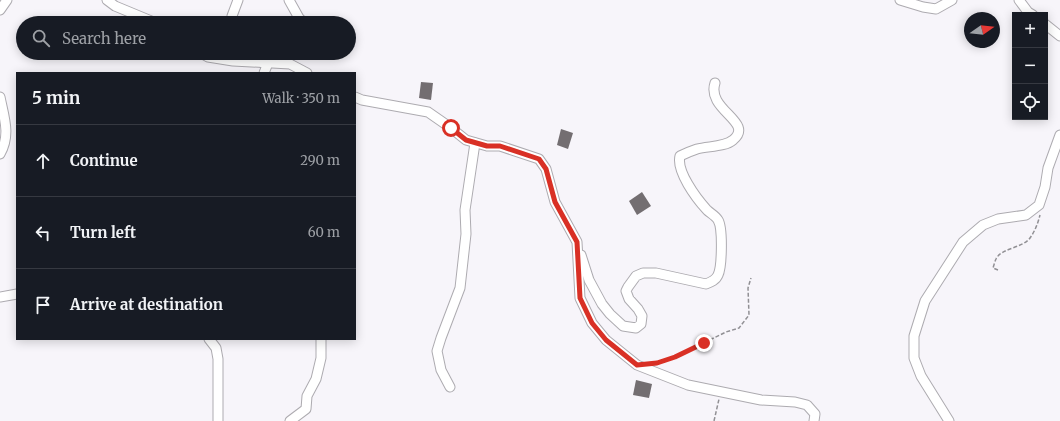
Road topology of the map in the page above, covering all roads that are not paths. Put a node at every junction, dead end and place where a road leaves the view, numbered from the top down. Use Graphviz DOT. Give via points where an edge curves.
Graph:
graph roads {
  1 [pos="6,0"];
  2 [pos="107,0"];
  3 [pos="238,0"];
  4 [pos="289,0"];
  5 [pos="900,0"];
  6 [pos="952,0"];
  7 [pos="1019,0"];
  8 [pos="0,10"];
  9 [pos="1028,12"];
  10 [pos="139,16"];
  11 [pos="232,16"];
  12 [pos="297,16"];
  13 [pos="1048,24"];
  14 [pos="1048,26"];
  15 [pos="1060,27"];
  16 [pos="1060,36"];
  17 [pos="229,60"];
  18 [pos="269,60"];
  19 [pos="266,63"];
  20 [pos="264,72"];
  21 [pos="305,72"];
  22 [pos="715,83"];
  23 [pos="356,97"];
  24 [pos="0,98"];
  25 [pos="1060,135"];
  26 [pos="475,143"];
  27 [pos="0,154"];
  28 [pos="577,242"];
  29 [pos="16,294"];
  30 [pos="0,297"];
  31 [pos="210,340"];
  32 [pos="321,340"];
  33 [pos="450,387"];
  34 [pos="218,421"];
  35 [pos="290,421"];
  36 [pos="814,421"];
  37 [pos="950,421"];
  1 -- 8 [label="street"];
  2 -- 10 [label="street"];
  3 -- 11 [label="street"];
  4 -- 12 [label="street"];
  5 -- 6 [label="street" via="923,8 936,9"];
  7 -- 9 [label="street"];
  13 -- 15 [label="street"];
  14 -- 16 [label="street"];
  17 -- 19 [label="street"];
  18 -- 19 [label="street"];
  19 -- 20 [label="street"];
  19 -- 21 [label="street" via="290,64"];
  22 -- 28 [label="street" via="715,98 738,124 738,136 732,141 688,152 680,156 679,161 694,194 718,220 722,246 719,274 713,281 706,284 656,273 636,276 626,291 642,316 641,324 636,328 623,326 602,304 589,280"];
  23 -- 26 [label="street" via="428,112 466,140"];
  24 -- 27 [label="street" via="7,127 5,146"];
  25 -- 37 [label="street" via="1038,205 1026,215 998,219 983,226 963,242 925,301 914,336 914,358 920,376"];
  26 -- 28 [label="street" via="500,146 539,159 546,169 555,202"];
  26 -- 33 [label="street" via="465,210 466,234 460,288 437,351 441,370"];
  28 -- 36 [label="street" via="580,298 592,323 606,340 637,365 688,385 761,400 807,405 815,414"];
  29 -- 30 [label="street"];
  31 -- 34 [label="street" via="216,348 218,359"];
  32 -- 35 [label="street" via="321,358 316,379 307,396 306,409"];
}
